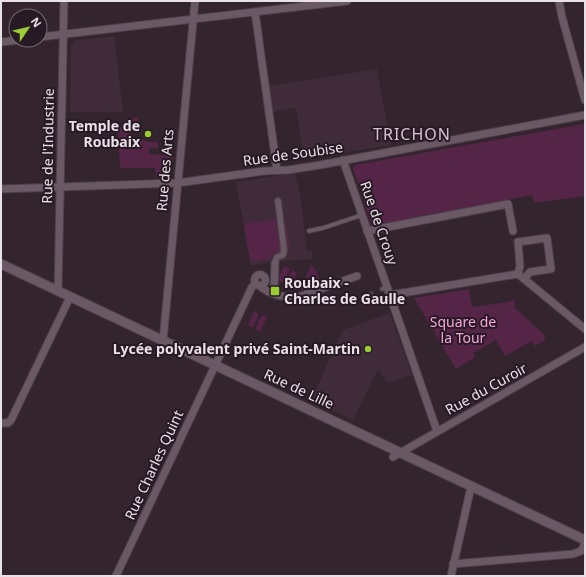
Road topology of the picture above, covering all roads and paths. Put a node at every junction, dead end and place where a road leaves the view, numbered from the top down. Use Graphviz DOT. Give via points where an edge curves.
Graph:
graph roads {
  1 [pos="64,1"];
  2 [pos="195,1"];
  3 [pos="347,1"];
  4 [pos="559,1"];
  5 [pos="255,12"];
  6 [pos="193,18"];
  7 [pos="64,34"];
  8 [pos="48,36"];
  9 [pos="585,100"];
  10 [pos="585,115"];
  11 [pos="343,160"];
  12 [pos="276,170"];
  13 [pos="177,183"];
  14 [pos="60,188"];
  15 [pos="1,190"];
  16 [pos="278,201"];
  17 [pos="362,216"];
  18 [pos="367,230"];
  19 [pos="512,230"];
  20 [pos="309,231"];
  21 [pos="275,263"];
  22 [pos="1,264"];
  23 [pos="518,274"];
  24 [pos="357,276"];
  25 [pos="524,279"];
  26 [pos="58,291"];
  27 [pos="274,293"];
  28 [pos="370,294"];
  29 [pos="390,295"];
  30 [pos="364,296"];
  31 [pos="70,297"];
  32 [pos="585,329"];
  33 [pos="163,341"];
  34 [pos="585,348"];
  35 [pos="214,368"];
  36 [pos="1,423"];
  37 [pos="438,431"];
  38 [pos="396,455"];
  39 [pos="470,487"];
  40 [pos="585,540"];
  41 [pos="585,544"];
  42 [pos="453,564"];
  43 [pos="116,576"];
  44 [pos="451,576"];
  1 -- 7 [label="street, Rue de l'Industrie"];
  2 -- 6 [label="street, Rue des Arts"];
  3 -- 5 [label="street"];
  4 -- 9 [label="street"];
  5 -- 6 [label="street"];
  5 -- 12 [label="street"];
  6 -- 7 [label="street"];
  6 -- 13 [label="street, Rue des Arts"];
  7 -- 8 [label="street"];
  7 -- 14 [label="street, Rue de l'Industrie"];
  10 -- 11 [label="street, Rue de Soubise"];
  11 -- 12 [label="street, Rue de Soubise"];
  11 -- 17 [label="street, Rue de Crouy"];
  12 -- 13 [label="street, Rue de Soubise"];
  13 -- 14 [label="street, Rue de Soubise"];
  13 -- 33 [label="street, Rue des Arts"];
  14 -- 15 [label="street, Rue de Soubise"];
  14 -- 26 [label="street, Rue de l'Industrie"];
  16 -- 21 [label="street" via="284,250 283,255 277,257"];
  17 -- 18 [label="street, Rue de Crouy"];
  17 -- 20 [label="lane"];
  18 -- 19 [label="street" via="508,204"];
  18 -- 29 [label="street, Rue de Crouy" via="384,288"];
  21 -- 27 [label="street"];
  22 -- 26 [label="street, Rue de Lille"];
  23 -- 25 [label="street"];
  23 -- 25 [label="street" via="518,242 547,238 551,269 530,272"];
  23 -- 29 [label="street"];
  24 -- 27 [label="street" via="298,297 290,298"];
  25 -- 32 [label="street"];
  26 -- 31 [label="street, Rue de Lille"];
  27 -- 35 [label="street, Rue Charles Quint" via="258,285 252,287"];
  28 -- 30 [label="lane"];
  29 -- 37 [label="street, Rue de Crouy"];
  31 -- 33 [label="street, Rue de Lille"];
  31 -- 36 [label="street" via="11,420 8,423"];
  33 -- 35 [label="street, Rue de Lille"];
  34 -- 37 [label="street, Rue du Curoir"];
  35 -- 38 [label="street, Rue de Lille"];
  35 -- 43 [label="street, Rue Charles Quint"];
  37 -- 38 [label="street, Rue du Curoir"];
  38 -- 39 [label="street, Rue de Lille"];
  39 -- 40 [label="street, Rue de Lille"];
  39 -- 42 [label="street"];
  41 -- 42 [label="street" via="581,551 573,554"];
  42 -- 44 [label="street"];
}
